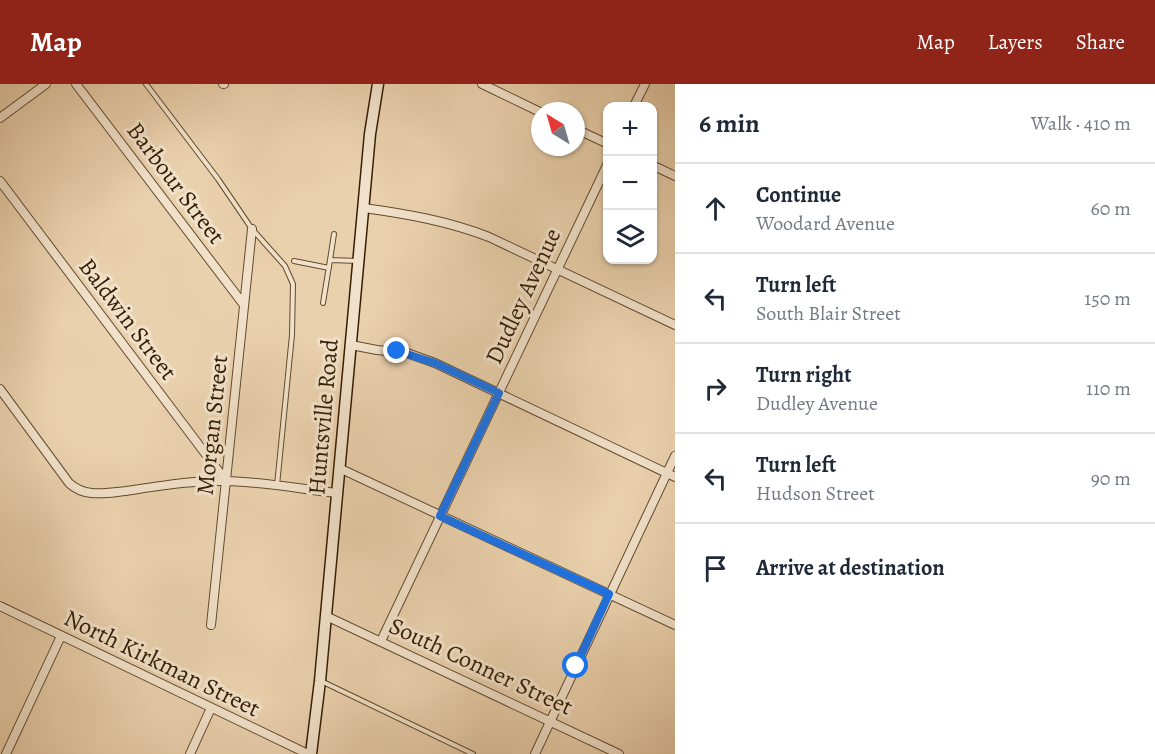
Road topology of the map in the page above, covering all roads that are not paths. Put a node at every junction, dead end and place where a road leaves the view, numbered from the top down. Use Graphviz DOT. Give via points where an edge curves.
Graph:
graph roads {
  1 [pos="46,84"];
  2 [pos="76,84"];
  3 [pos="146,84"];
  4 [pos="378,84"];
  5 [pos="482,84"];
  6 [pos="645,84"];
  7 [pos="636,102"];
  8 [pos="531,108"];
  9 [pos="0,118"];
  10 [pos="585,133"];
  11 [pos="603,142"];
  12 [pos="657,167"];
  13 [pos="603,173"];
  14 [pos="675,176"];
  15 [pos="0,181"];
  16 [pos="364,208"];
  17 [pos="252,229"];
  18 [pos="334,234"];
  19 [pos="330,260"];
  20 [pos="294,261"];
  21 [pos="359,261"];
  22 [pos="329,268"];
  23 [pos="557,269"];
  24 [pos="323,303"];
  25 [pos="244,305"];
  26 [pos="675,325"];
  27 [pos="351,345"];
  28 [pos="0,389"];
  29 [pos="499,393"];
  30 [pos="675,456"];
  31 [pos="339,468"];
  32 [pos="671,475"];
  33 [pos="226,481"];
  34 [pos="276,485"];
  35 [pos="337,494"];
  36 [pos="440,516"];
  37 [pos="609,594"];
  38 [pos="0,606"];
  39 [pos="326,616"];
  40 [pos="211,625"];
  41 [pos="675,625"];
  42 [pos="61,636"];
  43 [pos="381,641"];
  44 [pos="320,681"];
  45 [pos="212,708"];
  46 [pos="550,720"];
  47 [pos="6,754"];
  48 [pos="190,754"];
  49 [pos="309,754"];
  50 [pos="473,754"];
  51 [pos="536,754"];
  52 [pos="619,754"];
  1 -- 9 [label="street"];
  2 -- 25 [label="street, Barbour Street"];
  3 -- 17 [label="lane"];
  4 -- 16 [label="main road, Huntsville Road"];
  5 -- 8 [label="street"];
  6 -- 7 [label="street"];
  10 -- 11 [label="street"];
  12 -- 14 [label="street"];
  13 -- 23 [label="street, Dudley Avenue"];
  15 -- 33 [label="street, Baldwin Street"];
  16 -- 21 [label="main road, Huntsville Road"];
  16 -- 23 [label="street" via="461,226"];
  17 -- 25 [label="street, Morgan Street"];
  17 -- 34 [label="lane" via="285,266 293,284"];
  18 -- 19 [label="lane"];
  19 -- 21 [label="lane"];
  19 -- 22 [label="lane"];
  20 -- 22 [label="lane"];
  21 -- 27 [label="main road, Huntsville Road"];
  22 -- 24 [label="lane"];
  23 -- 26 [label="street"];
  23 -- 29 [label="street, Dudley Avenue"];
  25 -- 33 [label="street, Morgan Street"];
  27 -- 29 [label="street" via="407,353"];
  27 -- 31 [label="main road, Huntsville Road"];
  28 -- 33 [label="street" via="77,490 97,494"];
  29 -- 32 [label="street"];
  29 -- 36 [label="street, Dudley Avenue"];
  30 -- 32 [label="street"];
  31 -- 35 [label="main road, Huntsville Road"];
  31 -- 36 [label="street"];
  32 -- 37 [label="street"];
  33 -- 34 [label="street"];
  33 -- 40 [label="street, Morgan Street"];
  34 -- 35 [label="street"];
  35 -- 39 [label="main road, Huntsville Road"];
  36 -- 37 [label="street"];
  36 -- 43 [label="street, Dudley Avenue"];
  37 -- 41 [label="street"];
  37 -- 46 [label="street"];
  38 -- 42 [label="street, North Kirkman Street"];
  39 -- 43 [label="street, South Conner Street"];
  39 -- 44 [label="main road, Huntsville Road"];
  42 -- 45 [label="street, North Kirkman Street"];
  42 -- 47 [label="street"];
  43 -- 46 [label="street, South Conner Street"];
  44 -- 49 [label="main road, Huntsville Road"];
  44 -- 50 [label="lane"];
  45 -- 48 [label="street"];
  45 -- 49 [label="street, North Kirkman Street"];
  46 -- 51 [label="street"];
  46 -- 52 [label="street, South Conner Street"];
}
